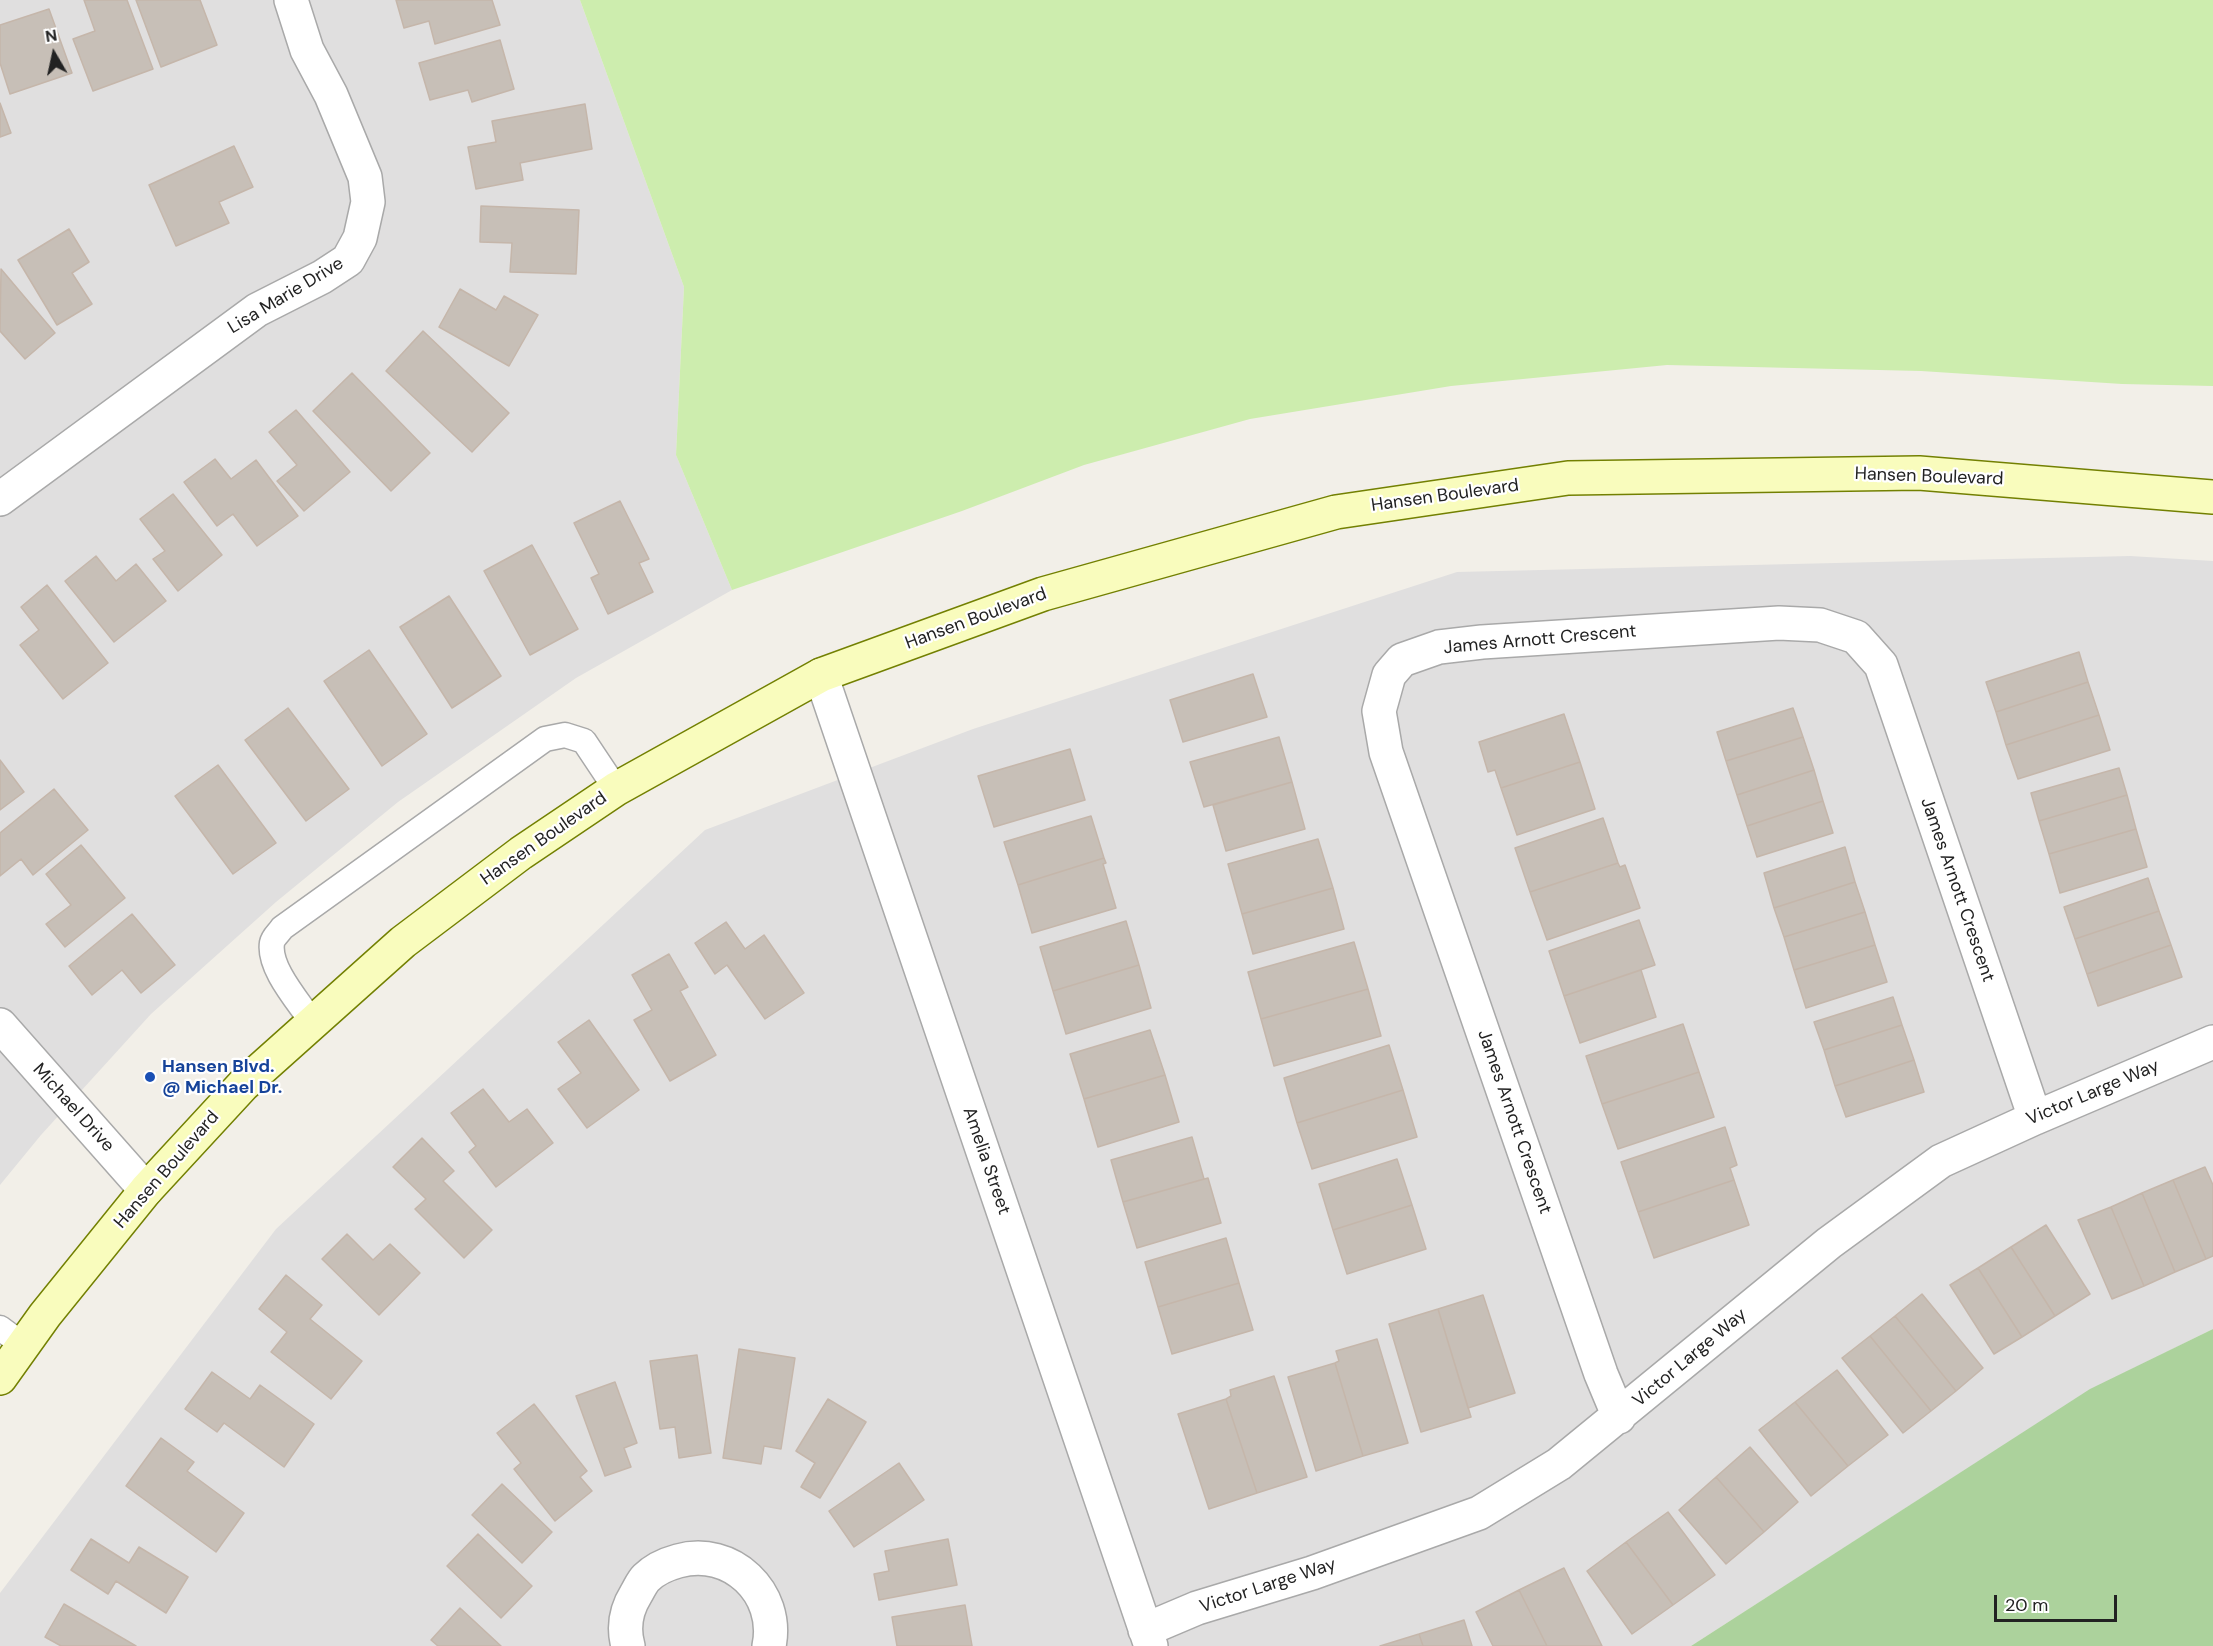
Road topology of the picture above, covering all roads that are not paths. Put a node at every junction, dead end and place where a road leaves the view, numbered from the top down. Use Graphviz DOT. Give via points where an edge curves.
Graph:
graph roads {
  1 [pos="291,0"];
  2 [pos="2213,497"];
  3 [pos="0,499"];
  4 [pos="821,675"];
  5 [pos="616,789"];
  6 [pos="312,1022"];
  7 [pos="0,1025"];
  8 [pos="2213,1042"];
  9 [pos="2035,1118"];
  10 [pos="146,1190"];
  11 [pos="11,1337"];
  12 [pos="0,1377"];
  13 [pos="1619,1417"];
  14 [pos="1148,1638"];
  15 [pos="628,1646"];
  16 [pos="769,1646"];
  1 -- 3 [label="street, Lisa Marie Drive" via="307,50 331,95 364,177 368,202 360,238 348,260 257,310"];
  2 -- 4 [label="street, Hansen Boulevard" via="1919,473 1568,478 1336,512 1043,594"];
  4 -- 5 [label="street, Hansen Boulevard"];
  4 -- 14 [label="street, Amelia Street"];
  5 -- 6 [label="street, Hansen Boulevard" via="521,853 403,942"];
  5 -- 6 [label="lane" via="584,741 565,735 545,739 282,928 272,940 271,954"];
  6 -- 10 [label="street, Hansen Boulevard" via="243,1085"];
  7 -- 10 [label="street, Michael Drive"];
  8 -- 9 [label="street, Victor Large Way"];
  9 -- 13 [label="street, Victor Large Way" via="1941,1161 1829,1243"];
  9 -- 13 [label="street, James Arnott Crescent" via="1881,665 1856,637 1820,625 1779,623 1439,646 1402,660 1389,675 1380,711 1386,752"];
  10 -- 11 [label="street, Hansen Boulevard"];
  11 -- 12 [label="street, Hansen Boulevard"];
  13 -- 14 [label="street, Victor Large Way" via="1559,1464 1479,1513 1312,1573 1197,1608"];
  15 -- 16 [label="street" via="625,1634 629,1606 646,1578 667,1564 689,1557 730,1564 751,1580 765,1600 771,1618"];
}
